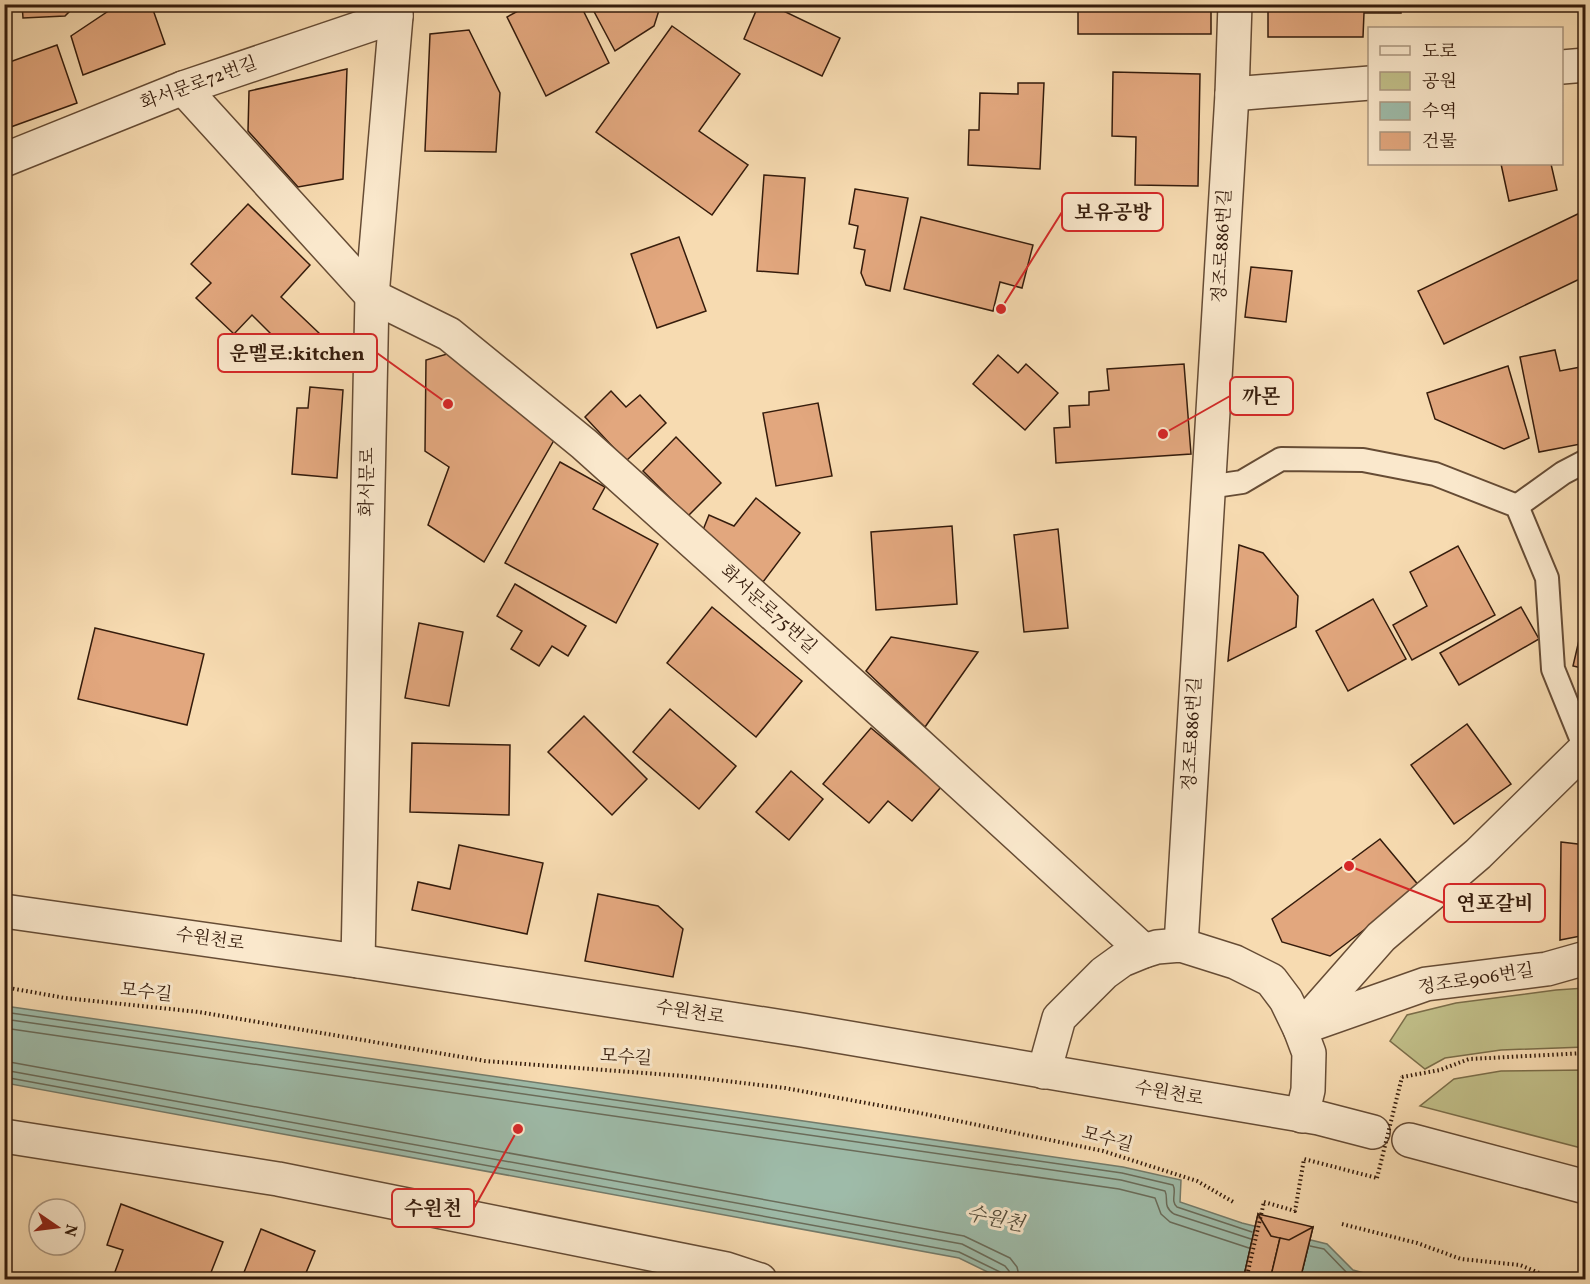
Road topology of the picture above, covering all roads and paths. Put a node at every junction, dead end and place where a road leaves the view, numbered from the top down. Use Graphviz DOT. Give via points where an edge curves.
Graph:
graph roads {
  1 [pos="1235,4"];
  2 [pos="396,10"];
  3 [pos="1586,65"];
  4 [pos="1563,67"];
  5 [pos="1368,83"];
  6 [pos="183,88"];
  7 [pos="1232,94"];
  8 [pos="4,160"];
  9 [pos="372,296"];
  10 [pos="1586,461"];
  11 [pos="1208,487"];
  12 [pos="1517,506"];
  13 [pos="1585,748"];
  14 [pos="4,911"];
  15 [pos="1181,945"];
  16 [pos="1144,951"];
  17 [pos="1586,958"];
  18 [pos="358,961"];
  19 [pos="4,987"];
  20 [pos="1300,1029"];
  21 [pos="1586,1053"];
  22 [pos="1044,1072"];
  23 [pos="1302,1116"];
  24 [pos="1373,1132"];
  25 [pos="4,1136"];
  26 [pos="1409,1140"];
  27 [pos="1586,1187"];
  28 [pos="1235,1203"];
  29 [pos="1342,1224"];
  30 [pos="760,1280"];
  31 [pos="1246,1280"];
  32 [pos="1556,1280"];
  1 -- 7 [label="street, 정조로886번길"];
  2 -- 6 [label="street, 화서문로72번길"];
  2 -- 9 [label="street, 화서문로"];
  3 -- 4 [label="street"];
  5 -- 7 [label="street"];
  6 -- 8 [label="street, 화서문로72번길"];
  6 -- 9 [label="street"];
  7 -- 11 [label="street, 정조로886번길"];
  9 -- 16 [label="street, 화서문로75번길" via="449,334 584,444"];
  9 -- 18 [label="street, 화서문로"];
  10 -- 12 [label="lane"];
  11 -- 12 [label="lane" via="1242,482 1281,459 1363,460 1435,474"];
  11 -- 15 [label="street, 정조로886번길"];
  12 -- 13 [label="lane" via="1547,578 1553,669"];
  13 -- 20 [label="street" via="1478,854 1381,937"];
  14 -- 18 [label="street, 수원천로"];
  15 -- 16 [label="street"];
  15 -- 20 [label="street" via="1235,962 1271,980"];
  16 -- 22 [label="street" via="1104,973 1059,1018"];
  17 -- 20 [label="street, 정조로906번길" via="1547,969 1425,984"];
  18 -- 22 [label="street, 수원천로"];
  19 -- 28 [label="path, 모수길" via="65,998 199,1012 485,1061 785,1088 1103,1151 1197,1181"];
  20 -- 23 [label="street" via="1309,1053 1308,1090"];
  21 -- 31 [label="path, bridge" via="1469,1059 1440,1070 1402,1077 1377,1178 1304,1159 1295,1211 1263,1202"];
  22 -- 23 [label="street, 수원천로"];
  23 -- 24 [label="street, 수원천로"];
  25 -- 30 [label="street" via="278,1179 726,1269"];
  26 -- 27 [label="street"];
  29 -- 32 [label="path" via="1461,1258 1520,1265"];
}
